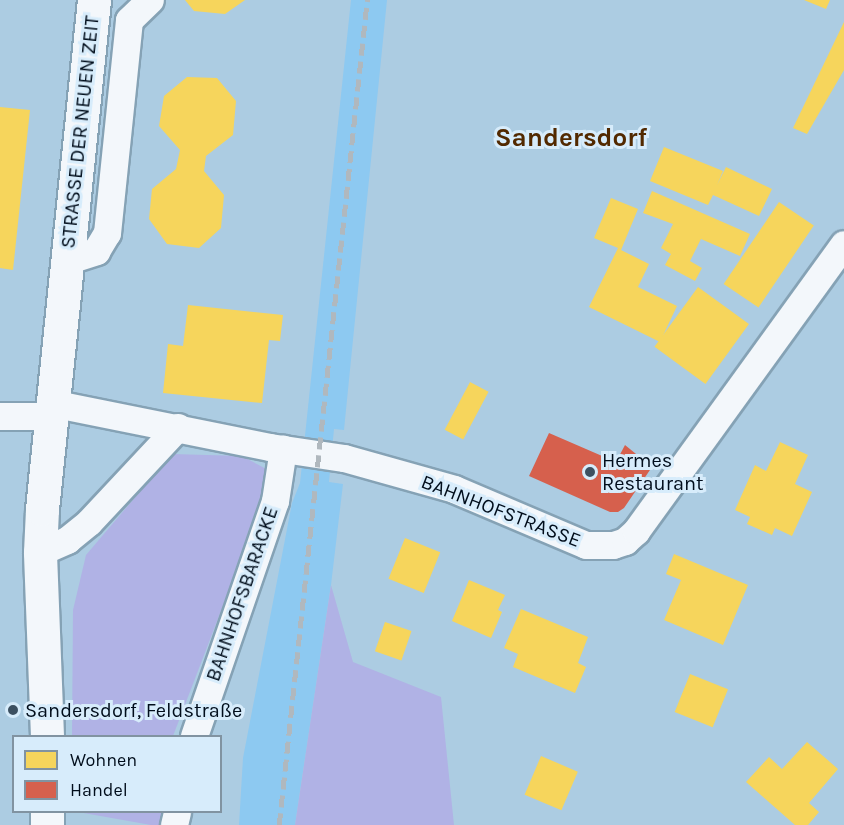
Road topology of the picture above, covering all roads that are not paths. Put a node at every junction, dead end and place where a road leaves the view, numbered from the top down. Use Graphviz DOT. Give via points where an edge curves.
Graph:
graph roads {
  1 [pos="150,0"];
  2 [pos="94,2"];
  3 [pos="129,20"];
  4 [pos="844,244"];
  5 [pos="66,261"];
  6 [pos="50,409"];
  7 [pos="0,416"];
  8 [pos="178,427"];
  9 [pos="283,449"];
  10 [pos="40,552"];
  11 [pos="46,735"];
  12 [pos="194,735"];
  1 -- 3 [label="street, STRASSE DER NEUEN ZEIT"];
  2 -- 3 [label="street, STRASSE DER NEUEN ZEIT" via="111,7"];
  2 -- 5 [label="street, STRASSE DER NEUEN ZEIT"];
  3 -- 5 [label="street, STRASSE DER NEUEN ZEIT" via="107,233 96,251"];
  4 -- 9 [label="street, BAHNHOFSTRASSE" via="626,541 600,547 586,544 454,489 393,470"];
  5 -- 6 [label="street, STRASSE DER NEUEN ZEIT"];
  6 -- 7 [label="street, BAHNHOFSTRASSE"];
  6 -- 8 [label="street, BAHNHOFSTRASSE"];
  6 -- 10 [label="street, STRASSE DER NEUEN ZEIT"];
  8 -- 9 [label="street, BAHNHOFSTRASSE"];
  8 -- 10 [label="street" via="89,522 67,540"];
  9 -- 12 [label="street, BAHNHOFSBARACKE" via="274,501"];
  10 -- 11 [label="street, STRASSE DER NEUEN ZEIT"];
}
